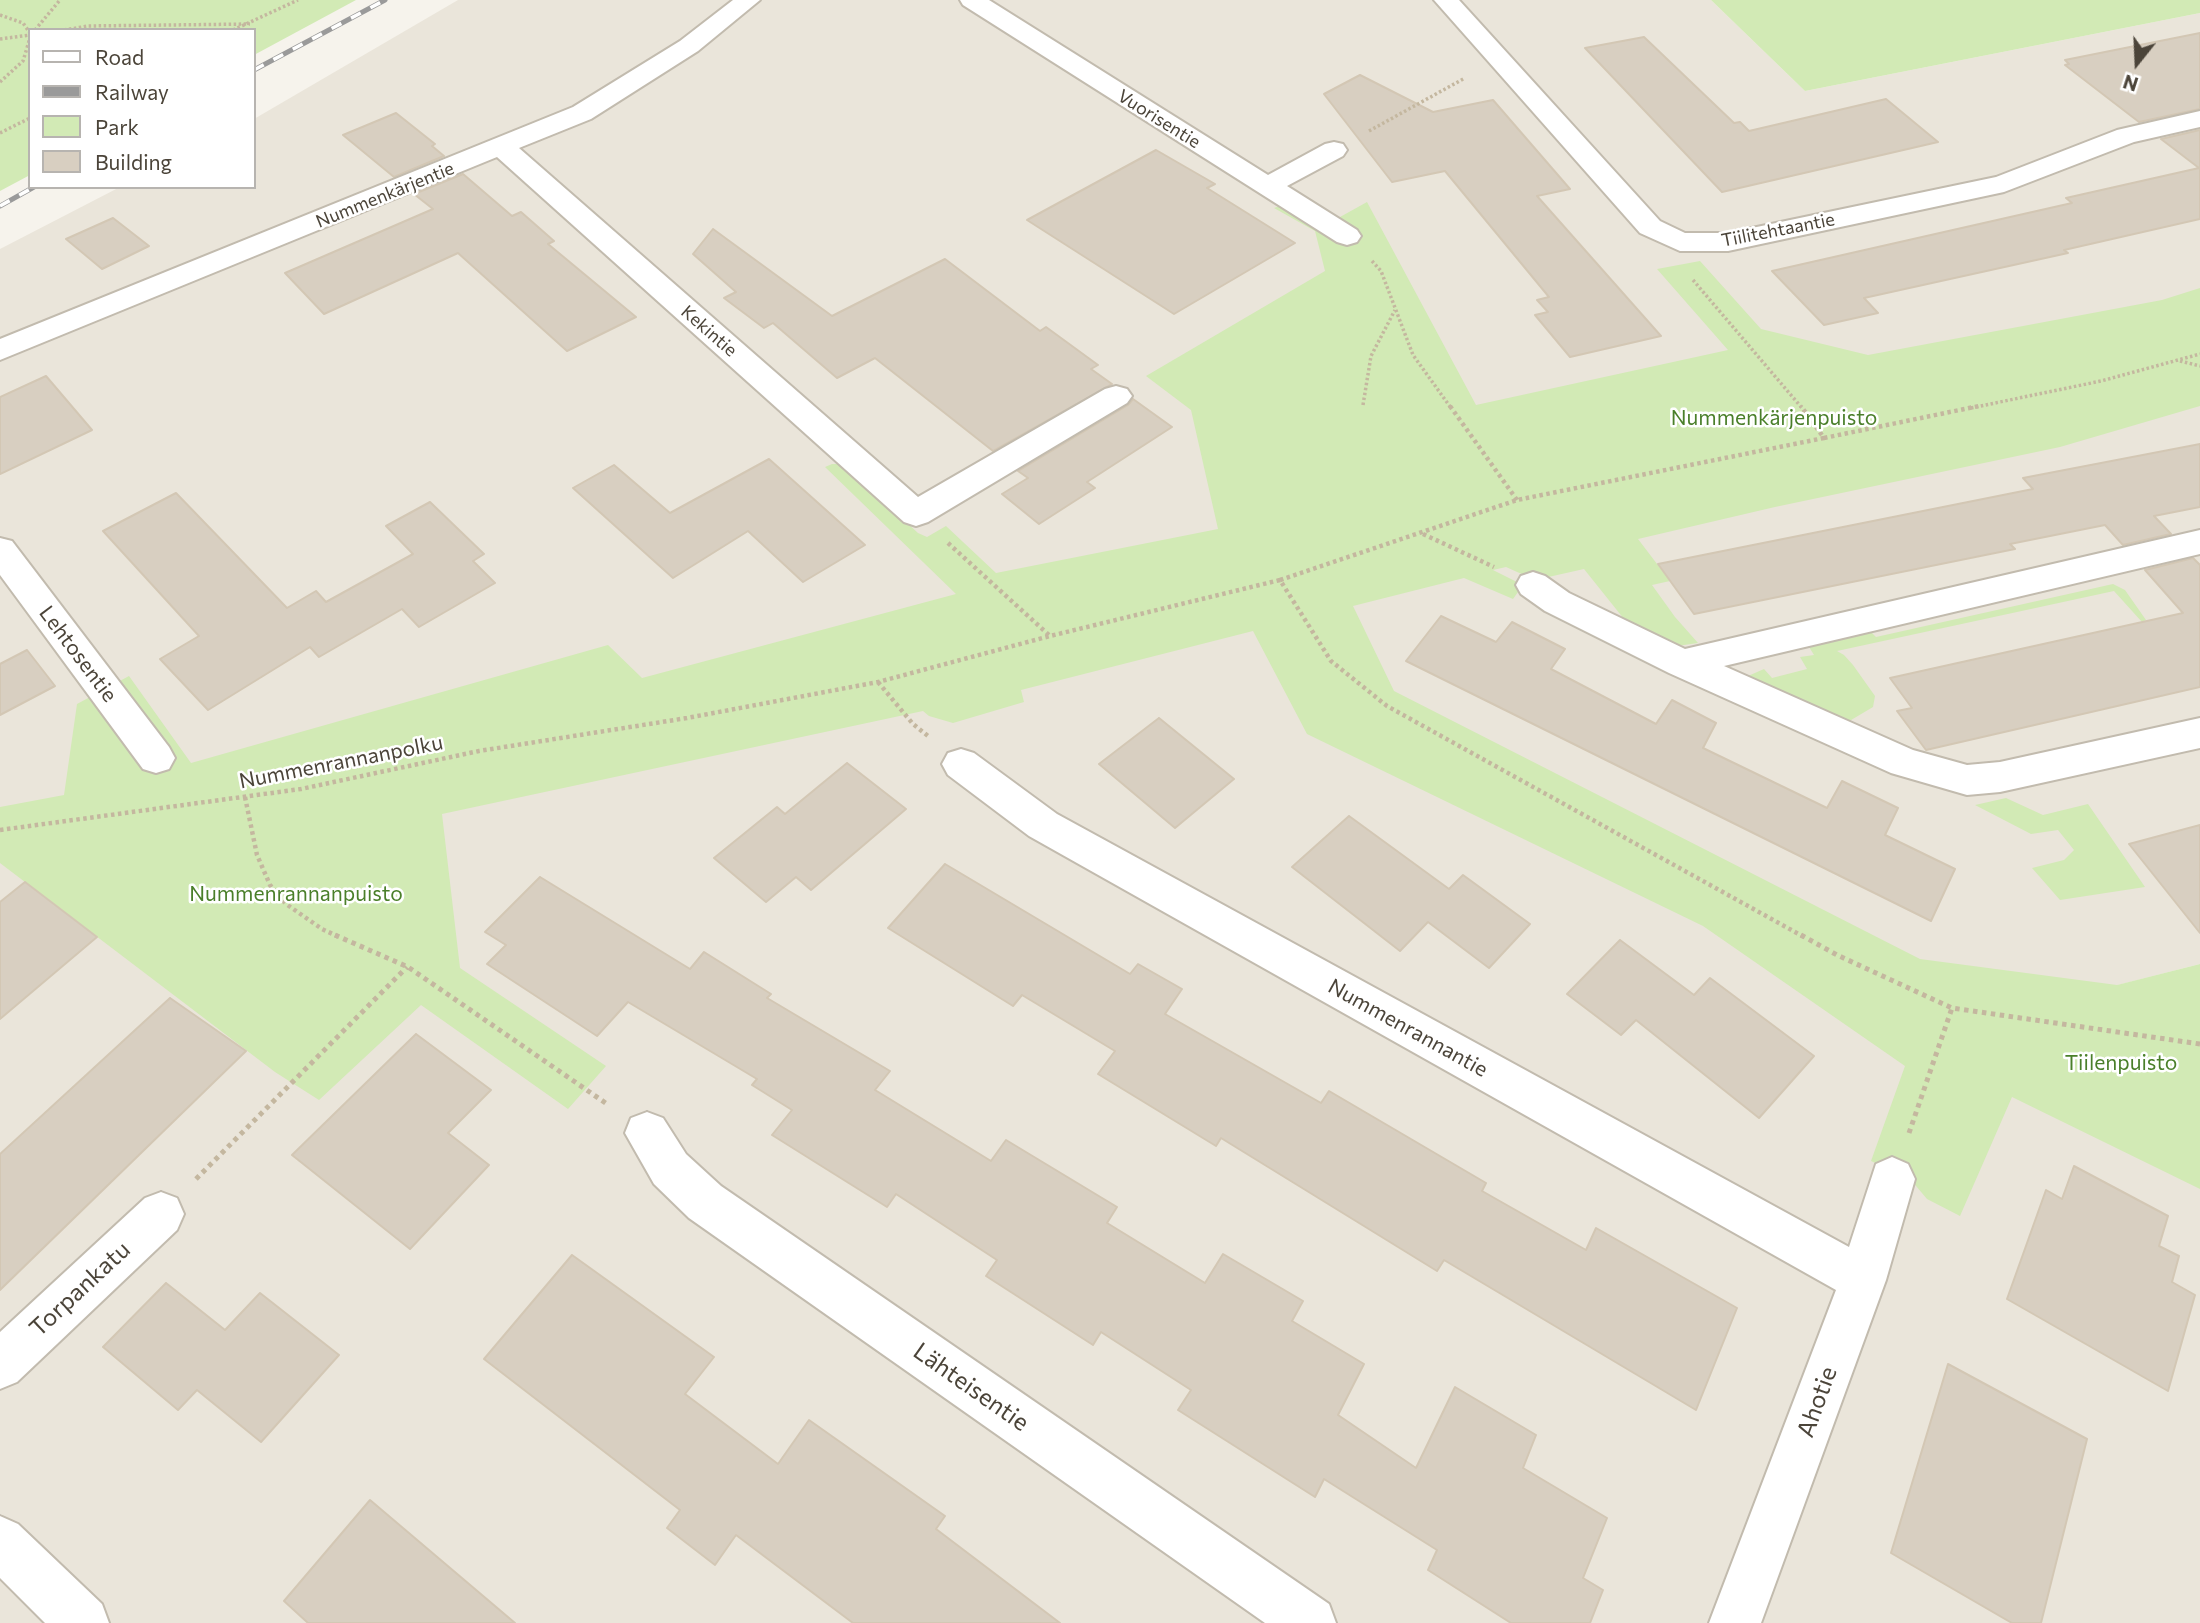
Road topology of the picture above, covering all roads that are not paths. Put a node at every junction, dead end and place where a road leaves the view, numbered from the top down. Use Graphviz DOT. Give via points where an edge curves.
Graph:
graph roads {
  1 [pos="748,0"];
  2 [pos="972,0"];
  3 [pos="1446,0"];
  4 [pos="2200,119"];
  5 [pos="501,147"];
  6 [pos="1334,150"];
  7 [pos="1266,187"];
  8 [pos="1347,236"];
  9 [pos="0,350"];
  10 [pos="1116,396"];
  11 [pos="2200,542"];
  12 [pos="0,550"];
  13 [pos="1533,585"];
  14 [pos="1682,663"];
  15 [pos="2200,733"];
  16 [pos="156,758"];
  17 [pos="961,764"];
  18 [pos="648,1133"];
  19 [pos="1892,1179"];
  20 [pos="161,1214"];
  21 [pos="1863,1280"];
  22 [pos="0,1365"];
  23 [pos="0,1542"];
  24 [pos="83,1623"];
  25 [pos="1310,1623"];
  26 [pos="1735,1623"];
  1 -- 5 [label="street, Nummenkärjentie" via="689,46 582,113"];
  2 -- 7 [label="street, Vuorisentie"];
  3 -- 4 [label="street, Tiilitehtaantie" via="1650,227 1680,242 1728,242 2004,184 2126,136"];
  5 -- 9 [label="street, Nummenkärjentie"];
  5 -- 10 [label="street, Kekintie" via="916,514"];
  6 -- 7 [label="street"];
  7 -- 8 [label="street, Vuorisentie"];
  11 -- 14 [label="street"];
  12 -- 16 [label="street, Lehtosentie"];
  13 -- 14 [label="street" via="1557,602"];
  14 -- 15 [label="street" via="1904,762 1967,780 2000,777"];
  17 -- 21 [label="street, Nummenrannantie" via="1043,825"];
  18 -- 25 [label="street, Lähteisentie" via="670,1169 705,1202"];
  19 -- 21 [label="street, Ahotie"];
  20 -- 22 [label="street, Torpankatu"];
  21 -- 26 [label="street, Ahotie"];
  23 -- 24 [label="street"];
}
